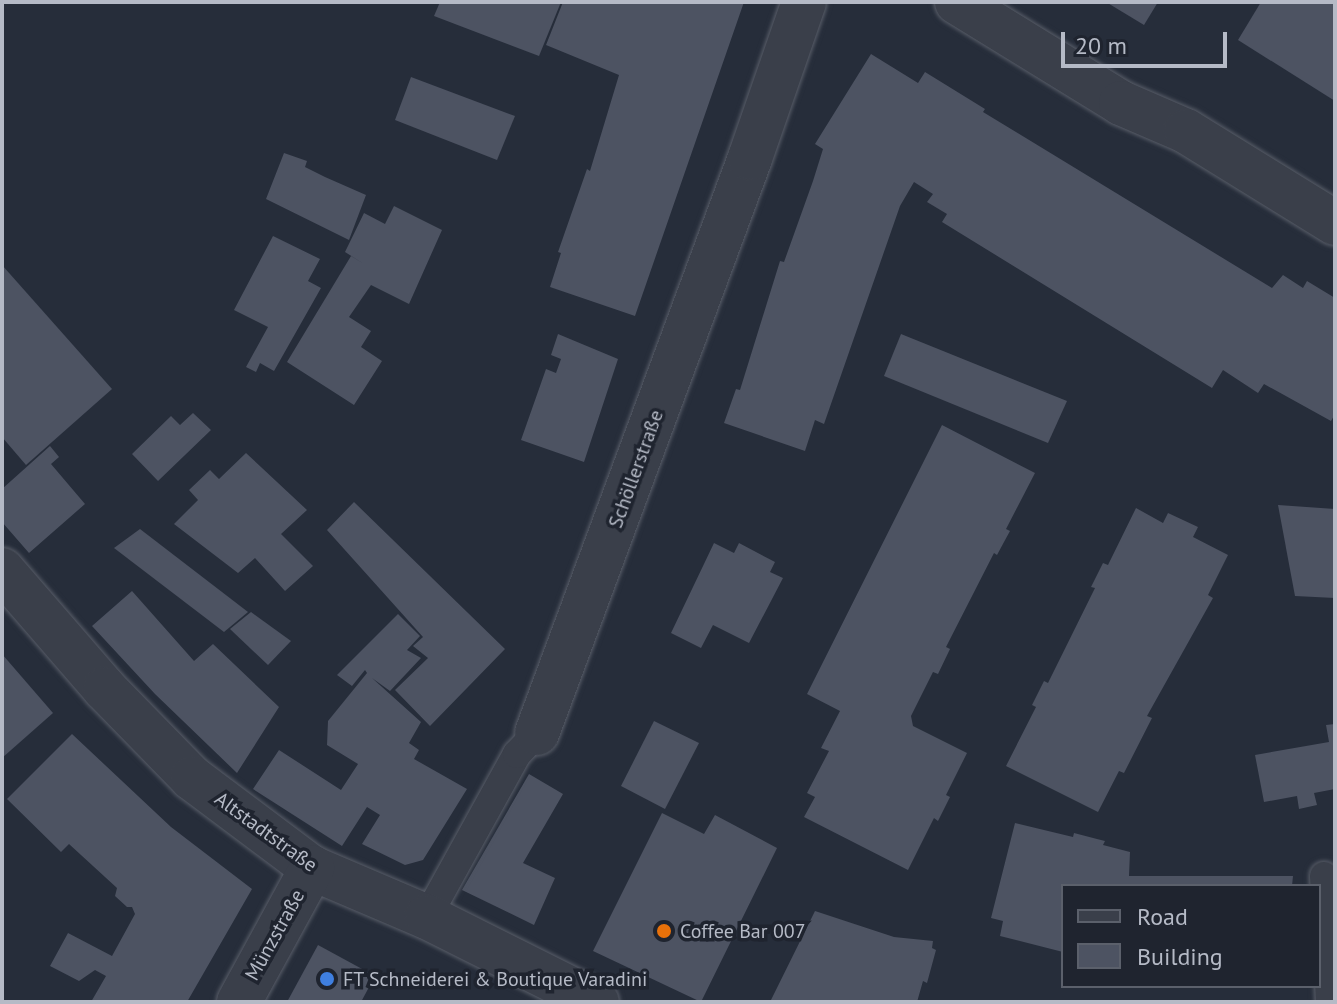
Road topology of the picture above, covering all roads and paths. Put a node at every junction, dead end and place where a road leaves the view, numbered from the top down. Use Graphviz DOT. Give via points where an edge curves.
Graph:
graph roads {
  1 [pos="804,2"];
  2 [pos="957,2"];
  3 [pos="1335,223"];
  4 [pos="2,570"];
  5 [pos="537,733"];
  6 [pos="312,868"];
  7 [pos="1324,876"];
  8 [pos="427,917"];
  9 [pos="239,1002"];
  10 [pos="597,1002"];
  11 [pos="1330,1002"];
  1 -- 5 [label="street, Schöllerstraße"];
  2 -- 3 [label="street" via="1121,103 1186,131"];
  4 -- 6 [label="street, Altstadtstraße" via="105,689 192,778"];
  5 -- 8 [label="lane, Schöllerstraße" via="517,754"];
  6 -- 8 [label="street, Altstadtstraße"];
  6 -- 9 [label="street, Münzstraße"];
  7 -- 11 [label="lane"];
  8 -- 10 [label="street, Altstadtstraße"];
}
